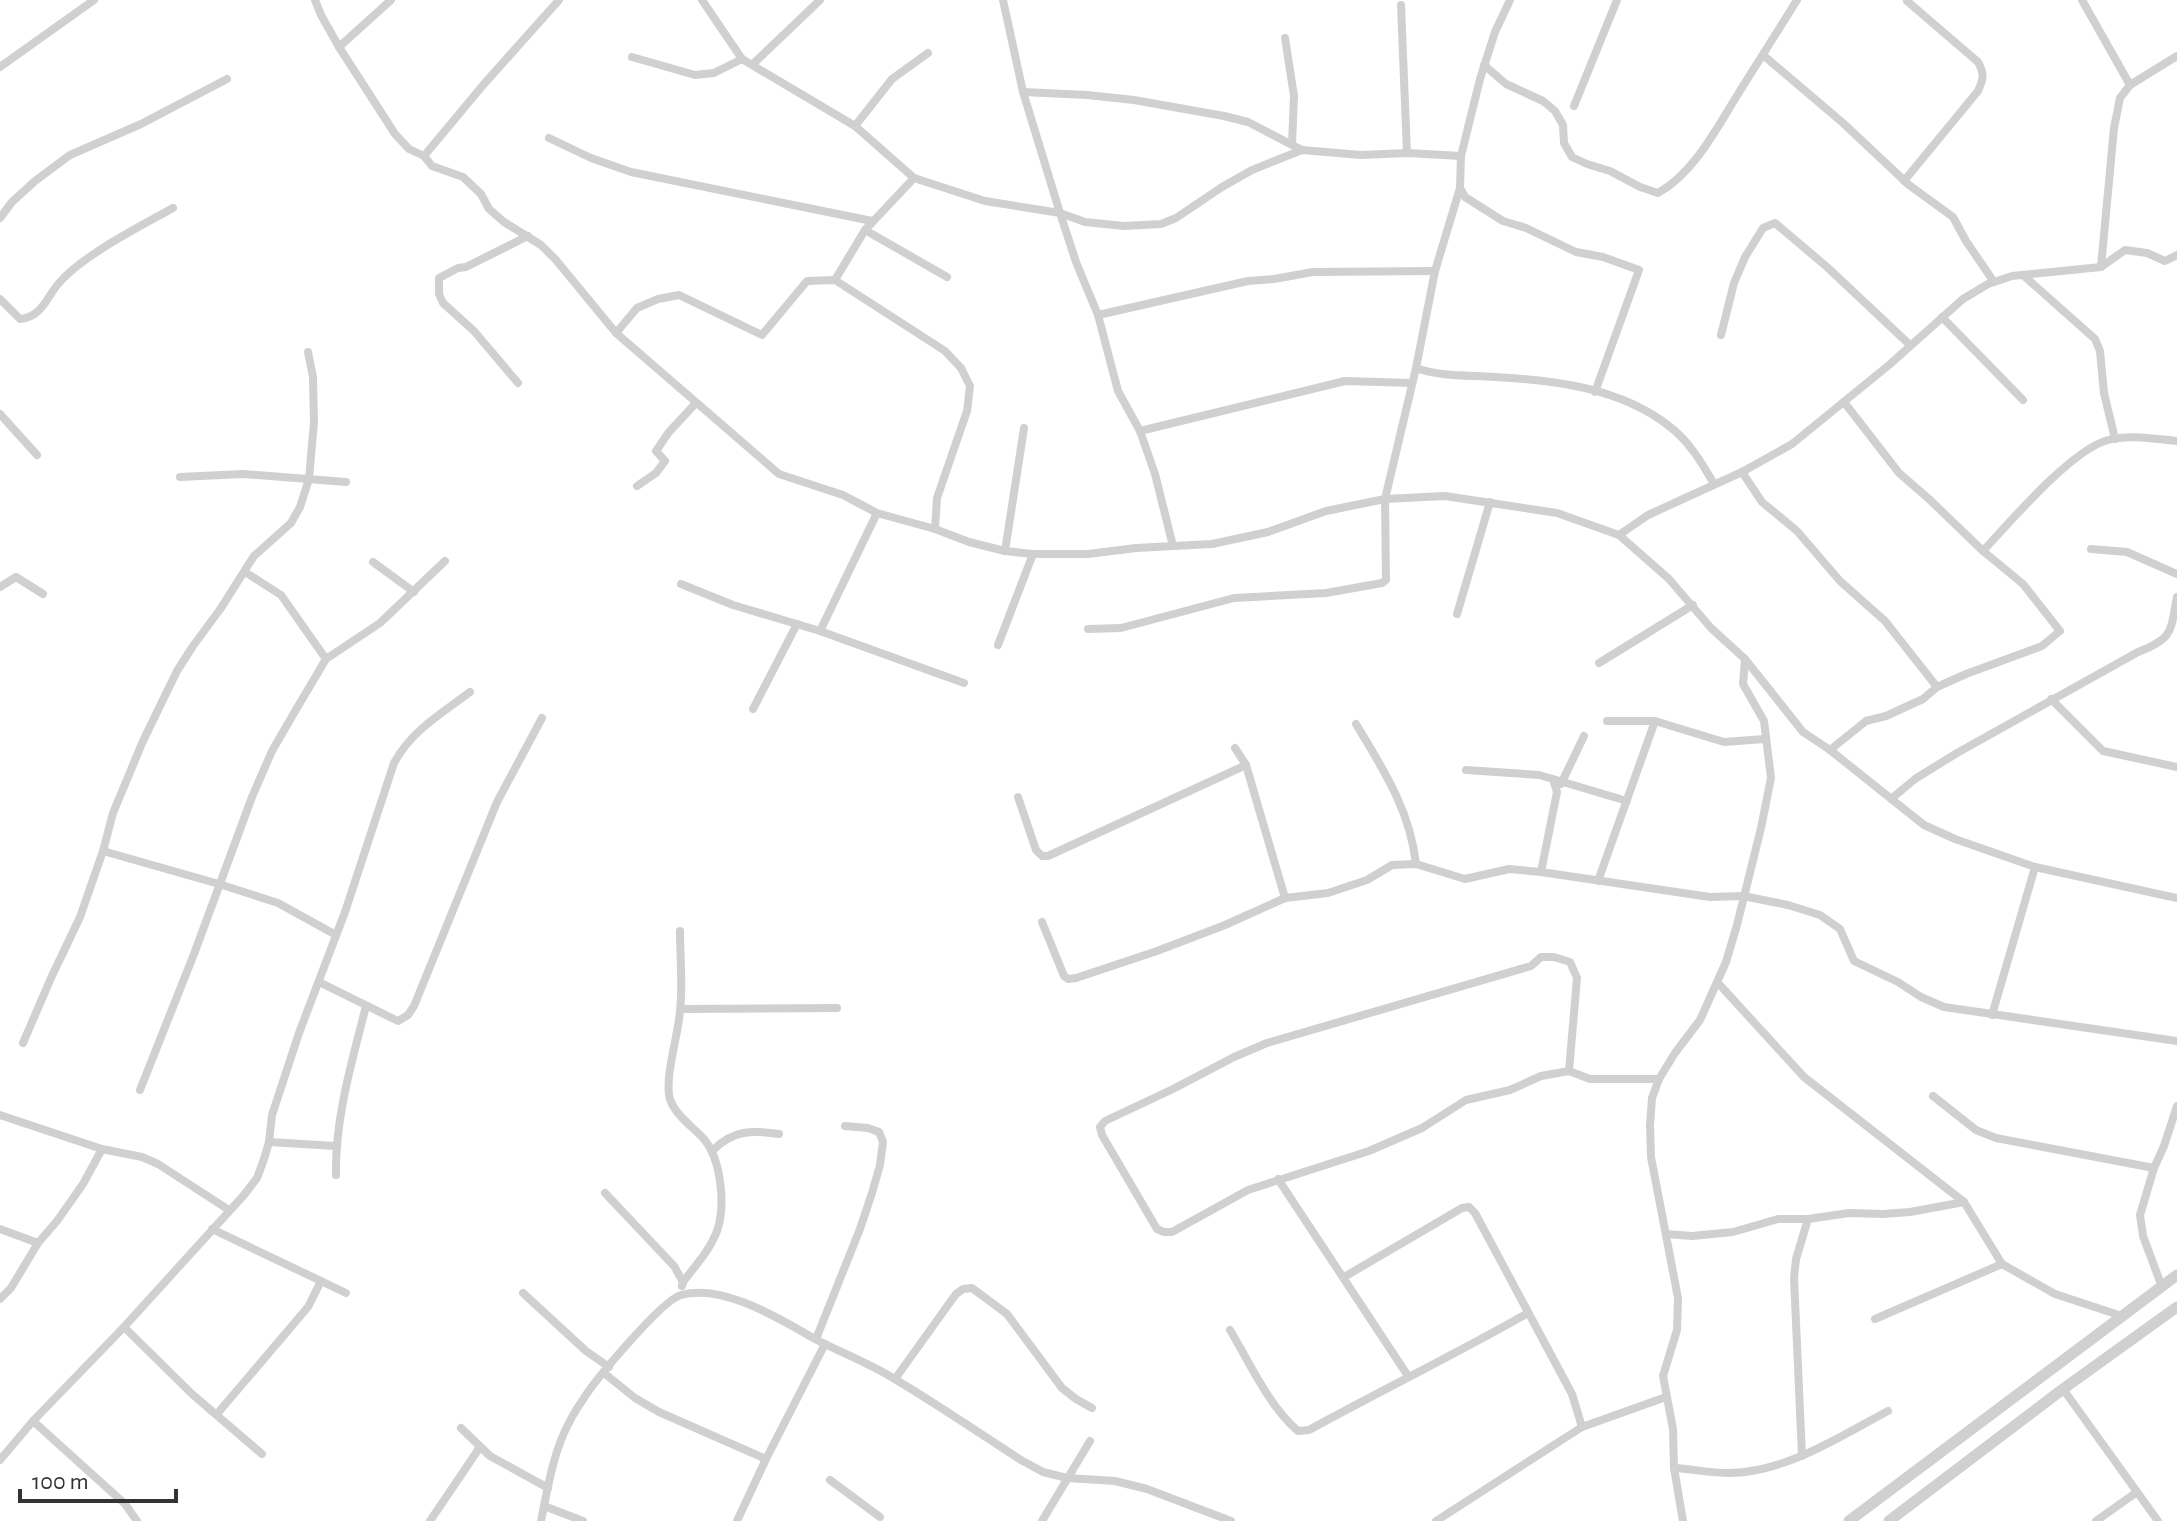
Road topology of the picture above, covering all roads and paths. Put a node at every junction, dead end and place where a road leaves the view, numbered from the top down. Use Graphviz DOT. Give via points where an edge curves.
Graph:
graph roads {
  1 [pos="94,0"];
  2 [pos="315,0"];
  3 [pos="391,0"];
  4 [pos="559,0"];
  5 [pos="702,0"];
  6 [pos="820,0"];
  7 [pos="1003,0"];
  8 [pos="1510,0"];
  9 [pos="1617,0"];
  10 [pos="1797,0"];
  11 [pos="2082,0"];
  12 [pos="1907,1"];
  13 [pos="83,4"];
  14 [pos="1401,5"];
  15 [pos="1285,38"];
  16 [pos="339,47"];
  17 [pos="928,53"];
  18 [pos="1763,55"];
  19 [pos="2177,56"];
  20 [pos="632,57"];
  21 [pos="742,59"];
  22 [pos="753,64"];
  23 [pos="1484,65"];
  24 [pos="0,67"];
  25 [pos="227,79"];
  26 [pos="2130,85"];
  27 [pos="1023,92"];
  28 [pos="1574,106"];
  29 [pos="855,126"];
  30 [pos="549,138"];
  31 [pos="1292,145"];
  32 [pos="1302,150"];
  33 [pos="1407,153"];
  34 [pos="424,156"];
  35 [pos="1461,156"];
  36 [pos="914,178"];
  37 [pos="1904,181"];
  38 [pos="1460,188"];
  39 [pos="173,208"];
  40 [pos="1060,213"];
  41 [pos="0,218"];
  42 [pos="872,221"];
  43 [pos="865,230"];
  44 [pos="528,236"];
  45 [pos="2177,255"];
  46 [pos="2101,267"];
  47 [pos="1435,271"];
  48 [pos="2023,274"];
  49 [pos="947,277"];
  50 [pos="835,280"];
  51 [pos="1994,282"];
  52 [pos="0,299"];
  53 [pos="1098,315"];
  54 [pos="1942,317"];
  55 [pos="616,333"];
  56 [pos="1721,335"];
  57 [pos="1910,345"];
  58 [pos="308,352"];
  59 [pos="1416,368"];
  60 [pos="518,383"];
  61 [pos="1412,383"];
  62 [pos="1595,392"];
  63 [pos="2023,400"];
  64 [pos="1844,402"];
  65 [pos="695,404"];
  66 [pos="0,414"];
  67 [pos="1024,428"];
  68 [pos="1140,431"];
  69 [pos="2115,439"];
  70 [pos="2177,441"];
  71 [pos="37,455"];
  72 [pos="1742,472"];
  73 [pos="180,477"];
  74 [pos="309,479"];
  75 [pos="346,482"];
  76 [pos="1714,484"];
  77 [pos="637,486"];
  78 [pos="1385,499"];
  79 [pos="1490,502"];
  80 [pos="877,513"];
  81 [pos="935,529"];
  82 [pos="1619,535"];
  83 [pos="1173,546"];
  84 [pos="2091,549"];
  85 [pos="1005,551"];
  86 [pos="1983,551"];
  87 [pos="1033,554"];
  88 [pos="445,561"];
  89 [pos="373,562"];
  90 [pos="245,572"];
  91 [pos="2177,574"];
  92 [pos="681,584"];
  93 [pos="0,587"];
  94 [pos="414,592"];
  95 [pos="43,594"];
  96 [pos="2177,597"];
  97 [pos="1693,605"];
  98 [pos="1457,614"];
  99 [pos="797,624"];
  100 [pos="1088,629"];
  101 [pos="820,631"];
  102 [pos="998,645"];
  103 [pos="326,659"];
  104 [pos="1745,659"];
  105 [pos="1599,663"];
  106 [pos="964,683"];
  107 [pos="1937,687"];
  108 [pos="470,692"];
  109 [pos="2051,699"];
  110 [pos="753,709"];
  111 [pos="542,718"];
  112 [pos="1607,721"];
  113 [pos="1655,721"];
  114 [pos="1356,724"];
  115 [pos="1584,736"];
  116 [pos="1765,739"];
  117 [pos="1235,748"];
  118 [pos="1830,750"];
  119 [pos="1246,765"];
  120 [pos="2177,767"];
  121 [pos="1466,770"];
  122 [pos="1558,780"];
  123 [pos="1018,797"];
  124 [pos="1891,799"];
  125 [pos="1627,801"];
  126 [pos="103,851"];
  127 [pos="1416,864"];
  128 [pos="2035,867"];
  129 [pos="1541,872"];
  130 [pos="1598,881"];
  131 [pos="219,884"];
  132 [pos="1743,896"];
  133 [pos="1285,898"];
  134 [pos="2177,898"];
  135 [pos="1042,922"];
  136 [pos="680,931"];
  137 [pos="336,935"];
  138 [pos="319,982"];
  139 [pos="1718,983"];
  140 [pos="366,1006"];
  141 [pos="837,1008"];
  142 [pos="681,1009"];
  143 [pos="1992,1015"];
  144 [pos="2177,1041"];
  145 [pos="23,1043"];
  146 [pos="1569,1071"];
  147 [pos="1659,1079"];
  148 [pos="140,1090"];
  149 [pos="1933,1096"];
  150 [pos="2177,1106"];
  151 [pos="0,1115"];
  152 [pos="845,1126"];
  153 [pos="779,1134"];
  154 [pos="269,1142"];
  155 [pos="335,1146"];
  156 [pos="102,1149"];
  157 [pos="713,1150"];
  158 [pos="2154,1168"];
  159 [pos="336,1175"];
  160 [pos="1278,1179"];
  161 [pos="605,1193"];
  162 [pos="1964,1202"];
  163 [pos="229,1210"];
  164 [pos="1808,1219"];
  165 [pos="0,1229"];
  166 [pos="212,1229"];
  167 [pos="1666,1234"];
  168 [pos="38,1243"];
  169 [pos="2002,1264"];
  170 [pos="2177,1275"];
  171 [pos="1344,1277"];
  172 [pos="321,1281"];
  173 [pos="683,1282"];
  174 [pos="2162,1287"];
  175 [pos="346,1293"];
  176 [pos="523,1293"];
  177 [pos="679,1295"];
  178 [pos="0,1299"];
  179 [pos="2177,1307"];
  180 [pos="1528,1313"];
  181 [pos="2122,1316"];
  182 [pos="1875,1319"];
  183 [pos="124,1327"];
  184 [pos="1230,1330"];
  185 [pos="820,1341"];
  186 [pos="606,1370"];
  187 [pos="1408,1376"];
  188 [pos="895,1379"];
  189 [pos="2063,1389"];
  190 [pos="1666,1397"];
  191 [pos="1092,1408"];
  192 [pos="1888,1411"];
  193 [pos="217,1414"];
  194 [pos="33,1421"];
  195 [pos="1582,1427"];
  196 [pos="461,1428"];
  197 [pos="1090,1441"];
  198 [pos="480,1447"];
  199 [pos="262,1454"];
  200 [pos="1802,1456"];
  201 [pos="766,1459"];
  202 [pos="0,1460"];
  203 [pos="1674,1468"];
  204 [pos="1067,1478"];
  205 [pos="830,1480"];
  206 [pos="548,1488"];
  207 [pos="2137,1492"];
  208 [pos="544,1506"];
  209 [pos="881,1520"];
  210 [pos="137,1521"];
  211 [pos="430,1521"];
  212 [pos="541,1521"];
  213 [pos="583,1521"];
  214 [pos="737,1521"];
  215 [pos="1042,1521"];
  216 [pos="1231,1521"];
  217 [pos="1436,1521"];
  218 [pos="1683,1521"];
  219 [pos="1849,1521"];
  220 [pos="1889,1521"];
  221 [pos="2096,1521"];
  222 [pos="2158,1521"];
  1 -- 13 [label="street"];
  2 -- 16 [label="street"];
  3 -- 16 [label="street"];
  4 -- 34 [label="street"];
  5 -- 21 [label="street"];
  6 -- 22 [label="street"];
  7 -- 27 [label="street"];
  8 -- 23 [label="street"];
  9 -- 28 [label="street"];
  10 -- 18 [label="street"];
  11 -- 26 [label="street"];
  12 -- 37 [label="street" via="1978,62 1983,80"];
  13 -- 24 [label="street"];
  14 -- 33 [label="street"];
  15 -- 31 [label="street" via="1294,96"];
  16 -- 34 [label="street" via="395,134"];
  17 -- 29 [label="street" via="892,79"];
  18 -- 23 [label="street" via="1691,164 1658,193 1572,157 1555,111"];
  18 -- 37 [label="street"];
  19 -- 26 [label="street"];
  20 -- 21 [label="street" via="695,75 714,73"];
  21 -- 22 [label="street"];
  22 -- 29 [label="street"];
  23 -- 35 [label="street"];
  25 -- 41 [label="street" via="70,155 35,181"];
  26 -- 46 [label="street" via="2120,98 2114,128"];
  27 -- 31 [label="street" via="1186,108 1248,122"];
  27 -- 40 [label="street"];
  29 -- 36 [label="street"];
  30 -- 42 [label="street" via="631,172"];
  31 -- 32 [label="street"];
  32 -- 33 [label="street"];
  32 -- 40 [label="street" via="1252,170 1161,224 1085,222"];
  33 -- 35 [label="street"];
  34 -- 44 [label="street" via="432,166 463,177 489,209"];
  35 -- 38 [label="street"];
  36 -- 40 [label="street" via="985,201"];
  36 -- 42 [label="street"];
  37 -- 51 [label="street" via="1953,217"];
  38 -- 47 [label="street"];
  38 -- 62 [label="street" via="1465,197 1503,221 1576,252 1639,270"];
  39 -- 52 [label="street" via="90,257 60,282 31,318 20,319"];
  40 -- 53 [label="street"];
  42 -- 43 [label="street"];
  43 -- 49 [label="street"];
  43 -- 50 [label="street"];
  44 -- 55 [label="street" via="556,260"];
  44 -- 60 [label="street" via="439,278 438,287 443,303"];
  45 -- 46 [label="street" via="2165,261 2125,250"];
  46 -- 48 [label="street"];
  47 -- 53 [label="street" via="1313,272"];
  47 -- 59 [label="street"];
  48 -- 51 [label="street"];
  48 -- 69 [label="street" via="2095,339"];
  50 -- 55 [label="street" via="807,281 762,335 679,295 637,308"];
  50 -- 81 [label="street" via="945,351 970,386 967,411 937,498"];
  51 -- 54 [label="street"];
  53 -- 68 [label="street" via="1118,391"];
  54 -- 57 [label="street"];
  54 -- 63 [label="street"];
  55 -- 65 [label="street"];
  56 -- 57 [label="street" via="1745,257 1763,228 1775,223"];
  57 -- 64 [label="street"];
  58 -- 74 [label="street" via="314,422"];
  59 -- 61 [label="street"];
  59 -- 62 [label="street" via="1441,375 1550,381"];
  61 -- 68 [label="street" via="1345,381"];
  61 -- 78 [label="street"];
  62 -- 76 [label="street" via="1618,396 1670,426"];
  64 -- 72 [label="street" via="1792,444"];
  64 -- 86 [label="street" via="1899,473"];
  65 -- 77 [label="street" via="656,451 665,461"];
  65 -- 80 [label="street" via="779,474 843,495"];
  66 -- 71 [label="street"];
  67 -- 85 [label="street"];
  68 -- 83 [label="street"];
  69 -- 70 [label="street"];
  69 -- 86 [label="street" via="2077,457"];
  72 -- 76 [label="street"];
  72 -- 107 [label="street" via="1762,502 1885,621"];
  73 -- 74 [label="street"];
  74 -- 75 [label="street"];
  74 -- 90 [label="street" via="291,523 254,556"];
  76 -- 82 [label="street"];
  78 -- 79 [label="street" via="1445,496"];
  78 -- 83 [label="street" via="1326,511 1268,532"];
  78 -- 100 [label="street" via="1382,583 1326,593 1234,598 1121,628"];
  79 -- 82 [label="street" via="1557,513"];
  79 -- 98 [label="street"];
  80 -- 81 [label="street"];
  80 -- 101 [label="street"];
  81 -- 85 [label="street"];
  82 -- 97 [label="street"];
  83 -- 87 [label="street"];
  84 -- 91 [label="street" via="2127,552"];
  85 -- 87 [label="street"];
  86 -- 107 [label="street" via="2023,584 2060,631 2042,646"];
  87 -- 102 [label="street"];
  88 -- 94 [label="street"];
  89 -- 94 [label="street"];
  90 -- 103 [label="street" via="281,595"];
  90 -- 126 [label="street" via="177,671 113,813"];
  92 -- 99 [label="street"];
  93 -- 95 [label="street" via="16,577"];
  94 -- 103 [label="street" via="380,623"];
  96 -- 109 [label="street" via="2169,634 2160,643"];
  97 -- 104 [label="street"];
  97 -- 105 [label="street"];
  99 -- 101 [label="street"];
  99 -- 110 [label="street"];
  101 -- 106 [label="street"];
  103 -- 131 [label="street" via="272,751"];
  104 -- 116 [label="street" via="1743,684 1764,721"];
  104 -- 118 [label="street" via="1803,732"];
  107 -- 118 [label="street" via="1923,699 1866,721"];
  108 -- 137 [label="street" via="424,726 394,763"];
  109 -- 120 [label="street" via="2103,751"];
  109 -- 124 [label="street" via="1915,779"];
  111 -- 140 [label="street" via="497,802 414,1006 398,1021"];
  112 -- 113 [label="street"];
  113 -- 116 [label="street" via="1724,742"];
  113 -- 125 [label="street"];
  114 -- 127 [label="street" via="1404,810"];
  115 -- 122 [label="street"];
  116 -- 132 [label="street" via="1771,778"];
  117 -- 119 [label="street"];
  118 -- 124 [label="street"];
  119 -- 123 [label="street" via="1048,856 1036,850"];
  119 -- 133 [label="street"];
  121 -- 122 [label="street"];
  122 -- 125 [label="street"];
  122 -- 129 [label="street"];
  124 -- 128 [label="street" via="1924,825"];
  125 -- 130 [label="street"];
  126 -- 131 [label="street"];
  126 -- 145 [label="street" via="80,917"];
  127 -- 129 [label="street" via="1465,879 1509,869"];
  127 -- 133 [label="street" via="1392,865 1328,893"];
  128 -- 134 [label="street"];
  128 -- 143 [label="street"];
  129 -- 130 [label="street"];
  130 -- 132 [label="street" via="1710,897"];
  131 -- 137 [label="street" via="278,903"];
  131 -- 148 [label="street"];
  132 -- 139 [label="street"];
  132 -- 143 [label="street" via="1820,915 1840,929 1854,961 1944,1007"];
  133 -- 135 [label="street" via="1170,946 1068,979"];
  136 -- 142 [label="street"];
  137 -- 138 [label="street"];
  138 -- 140 [label="street"];
  138 -- 154 [label="street" via="272,1115"];
  139 -- 147 [label="street" via="1700,1020"];
  139 -- 162 [label="street" via="1804,1077"];
  140 -- 155 [label="street"];
  141 -- 142 [label="street"];
  142 -- 157 [label="street" via="670,1100"];
  143 -- 144 [label="street"];
  146 -- 147 [label="street" via="1590,1079"];
  146 -- 160 [label="street" via="1466,1100 1422,1128 1369,1151"];
  146 -- 160 [label="street" via="1577,978 1570,962 1541,957 1531,966 1267,1043 1100,1127 1157,1229 1164,1232"];
  147 -- 167 [label="street" via="1652,1098 1651,1157"];
  149 -- 158 [label="street" via="1976,1130 1996,1138"];
  150 -- 158 [label="street"];
  151 -- 156 [label="street"];
  152 -- 185 [label="street" via="879,1132 882,1153"];
  153 -- 157 [label="street" via="741,1133 725,1138"];
  154 -- 155 [label="street"];
  154 -- 163 [label="street" via="257,1178"];
  155 -- 159 [label="street"];
  156 -- 163 [label="street" via="158,1164"];
  156 -- 168 [label="street"];
  157 -- 173 [label="street" via="721,1184 717,1231"];
  158 -- 174 [label="street" via="2140,1215"];
  160 -- 171 [label="street"];
  161 -- 173 [label="street"];
  162 -- 164 [label="street" via="1910,1212"];
  162 -- 169 [label="street"];
  163 -- 166 [label="street"];
  164 -- 167 [label="street" via="1778,1219 1733,1232"];
  164 -- 200 [label="street" via="1794,1278"];
  165 -- 168 [label="street"];
  166 -- 172 [label="street"];
  166 -- 183 [label="street"];
  167 -- 190 [label="street" via="1678,1298 1677,1330 1663,1376"];
  168 -- 178 [label="street"];
  169 -- 181 [label="street" via="2055,1294"];
  169 -- 182 [label="street"];
  170 -- 174 [label="street"];
  171 -- 180 [label="street" via="1469,1207"];
  171 -- 187 [label="street"];
  172 -- 175 [label="street"];
  172 -- 193 [label="street" via="308,1307"];
  173 -- 177 [label="street"];
  174 -- 181 [label="street"];
  176 -- 186 [label="street"];
  177 -- 185 [label="street" via="707,1293 735,1300"];
  177 -- 186 [label="street"];
  179 -- 189 [label="street"];
  180 -- 187 [label="street"];
  180 -- 195 [label="street" via="1572,1394"];
  181 -- 219 [label="street"];
  183 -- 193 [label="street"];
  183 -- 194 [label="street"];
  184 -- 187 [label="street" via="1298,1431 1309,1430"];
  185 -- 188 [label="street"];
  185 -- 201 [label="street"];
  186 -- 201 [label="street" via="659,1412"];
  186 -- 206 [label="street" via="564,1433"];
  188 -- 191 [label="street" via="956,1294 972,1288 1007,1314 1062,1388"];
  188 -- 204 [label="street" via="1021,1460"];
  189 -- 207 [label="street"];
  189 -- 220 [label="street"];
  190 -- 195 [label="street"];
  190 -- 203 [label="street"];
  192 -- 200 [label="street"];
  193 -- 199 [label="street"];
  194 -- 202 [label="street"];
  194 -- 210 [label="street"];
  195 -- 217 [label="street"];
  196 -- 198 [label="street"];
  197 -- 204 [label="street"];
  198 -- 206 [label="street"];
  198 -- 211 [label="street"];
  200 -- 203 [label="street" via="1728,1473"];
  201 -- 214 [label="street"];
  203 -- 218 [label="street"];
  204 -- 215 [label="street"];
  204 -- 216 [label="street" via="1136,1486"];
  205 -- 209 [label="street"];
  206 -- 208 [label="street"];
  207 -- 221 [label="street"];
  207 -- 222 [label="street"];
  208 -- 212 [label="street"];
  208 -- 213 [label="street"];
}
